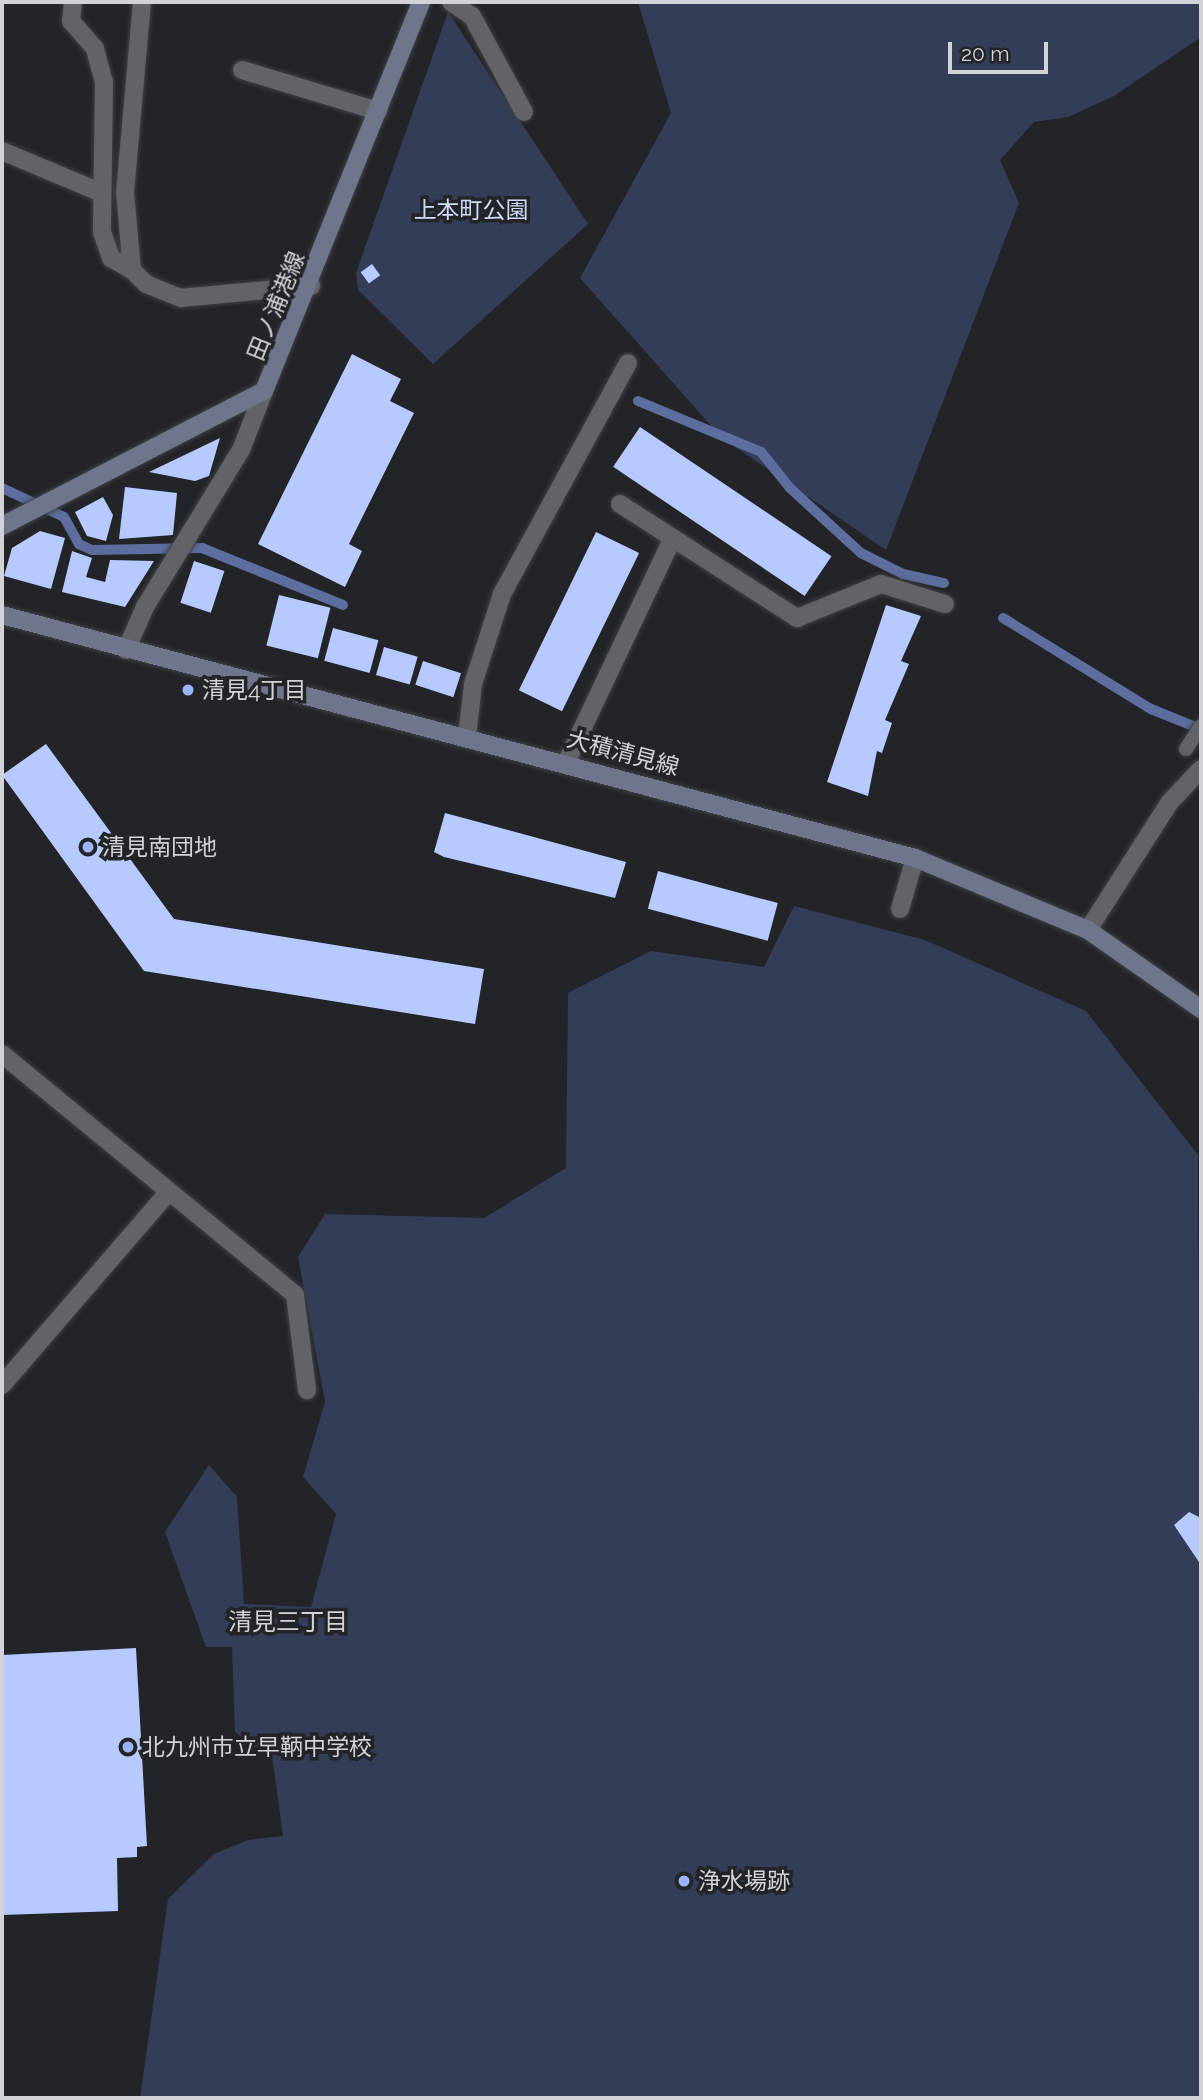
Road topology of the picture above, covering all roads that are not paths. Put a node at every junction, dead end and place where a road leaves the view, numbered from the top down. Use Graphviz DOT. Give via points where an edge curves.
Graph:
graph roads {
  1 [pos="74,2"];
  2 [pos="142,2"];
  3 [pos="421,2"];
  4 [pos="451,2"];
  5 [pos="242,70"];
  6 [pos="378,111"];
  7 [pos="524,112"];
  8 [pos="2,151"];
  9 [pos="102,193"];
  10 [pos="132,270"];
  11 [pos="311,286"];
  12 [pos="628,363"];
  13 [pos="264,391"];
  14 [pos="620,504"];
  15 [pos="2,526"];
  16 [pos="673,538"];
  17 [pos="945,604"];
  18 [pos="2,615"];
  19 [pos="126,650"];
  20 [pos="1201,726"];
  21 [pos="467,737"];
  22 [pos="1186,749"];
  23 [pos="566,763"];
  24 [pos="1201,769"];
  25 [pos="915,858"];
  26 [pos="900,909"];
  27 [pos="1088,930"];
  28 [pos="1201,1010"];
  29 [pos="2,1054"];
  30 [pos="168,1194"];
  31 [pos="2,1385"];
  32 [pos="307,1391"];
  1 -- 9 [label="street" via="71,21 94,48 104,82"];
  2 -- 10 [label="street" via="125,192"];
  3 -- 6 [label="main road, 田ノ浦港線"];
  4 -- 7 [label="street" via="472,16"];
  5 -- 6 [label="street"];
  6 -- 11 [label="main road, 田ノ浦港線"];
  8 -- 9 [label="street"];
  9 -- 10 [label="street" via="102,232 111,258"];
  10 -- 11 [label="street" via="146,284 181,298"];
  11 -- 13 [label="main road, 田ノ浦港線"];
  12 -- 21 [label="street" via="502,594 472,684"];
  13 -- 15 [label="main road, 田ノ浦港線"];
  13 -- 19 [label="street" via="241,450"];
  14 -- 16 [label="street"];
  16 -- 17 [label="street" via="797,618 881,584"];
  16 -- 23 [label="street"];
  18 -- 19 [label="main road, 大積清見線"];
  19 -- 21 [label="main road, 大積清見線"];
  20 -- 22 [label="lane"];
  21 -- 23 [label="main road, 大積清見線"];
  23 -- 25 [label="main road, 大積清見線"];
  24 -- 27 [label="street" via="1170,802"];
  25 -- 26 [label="street"];
  25 -- 27 [label="main road, 大積清見線"];
  27 -- 28 [label="main road, 大積清見線"];
  29 -- 30 [label="street"];
  30 -- 31 [label="street"];
  30 -- 32 [label="street" via="295,1294"];
}
